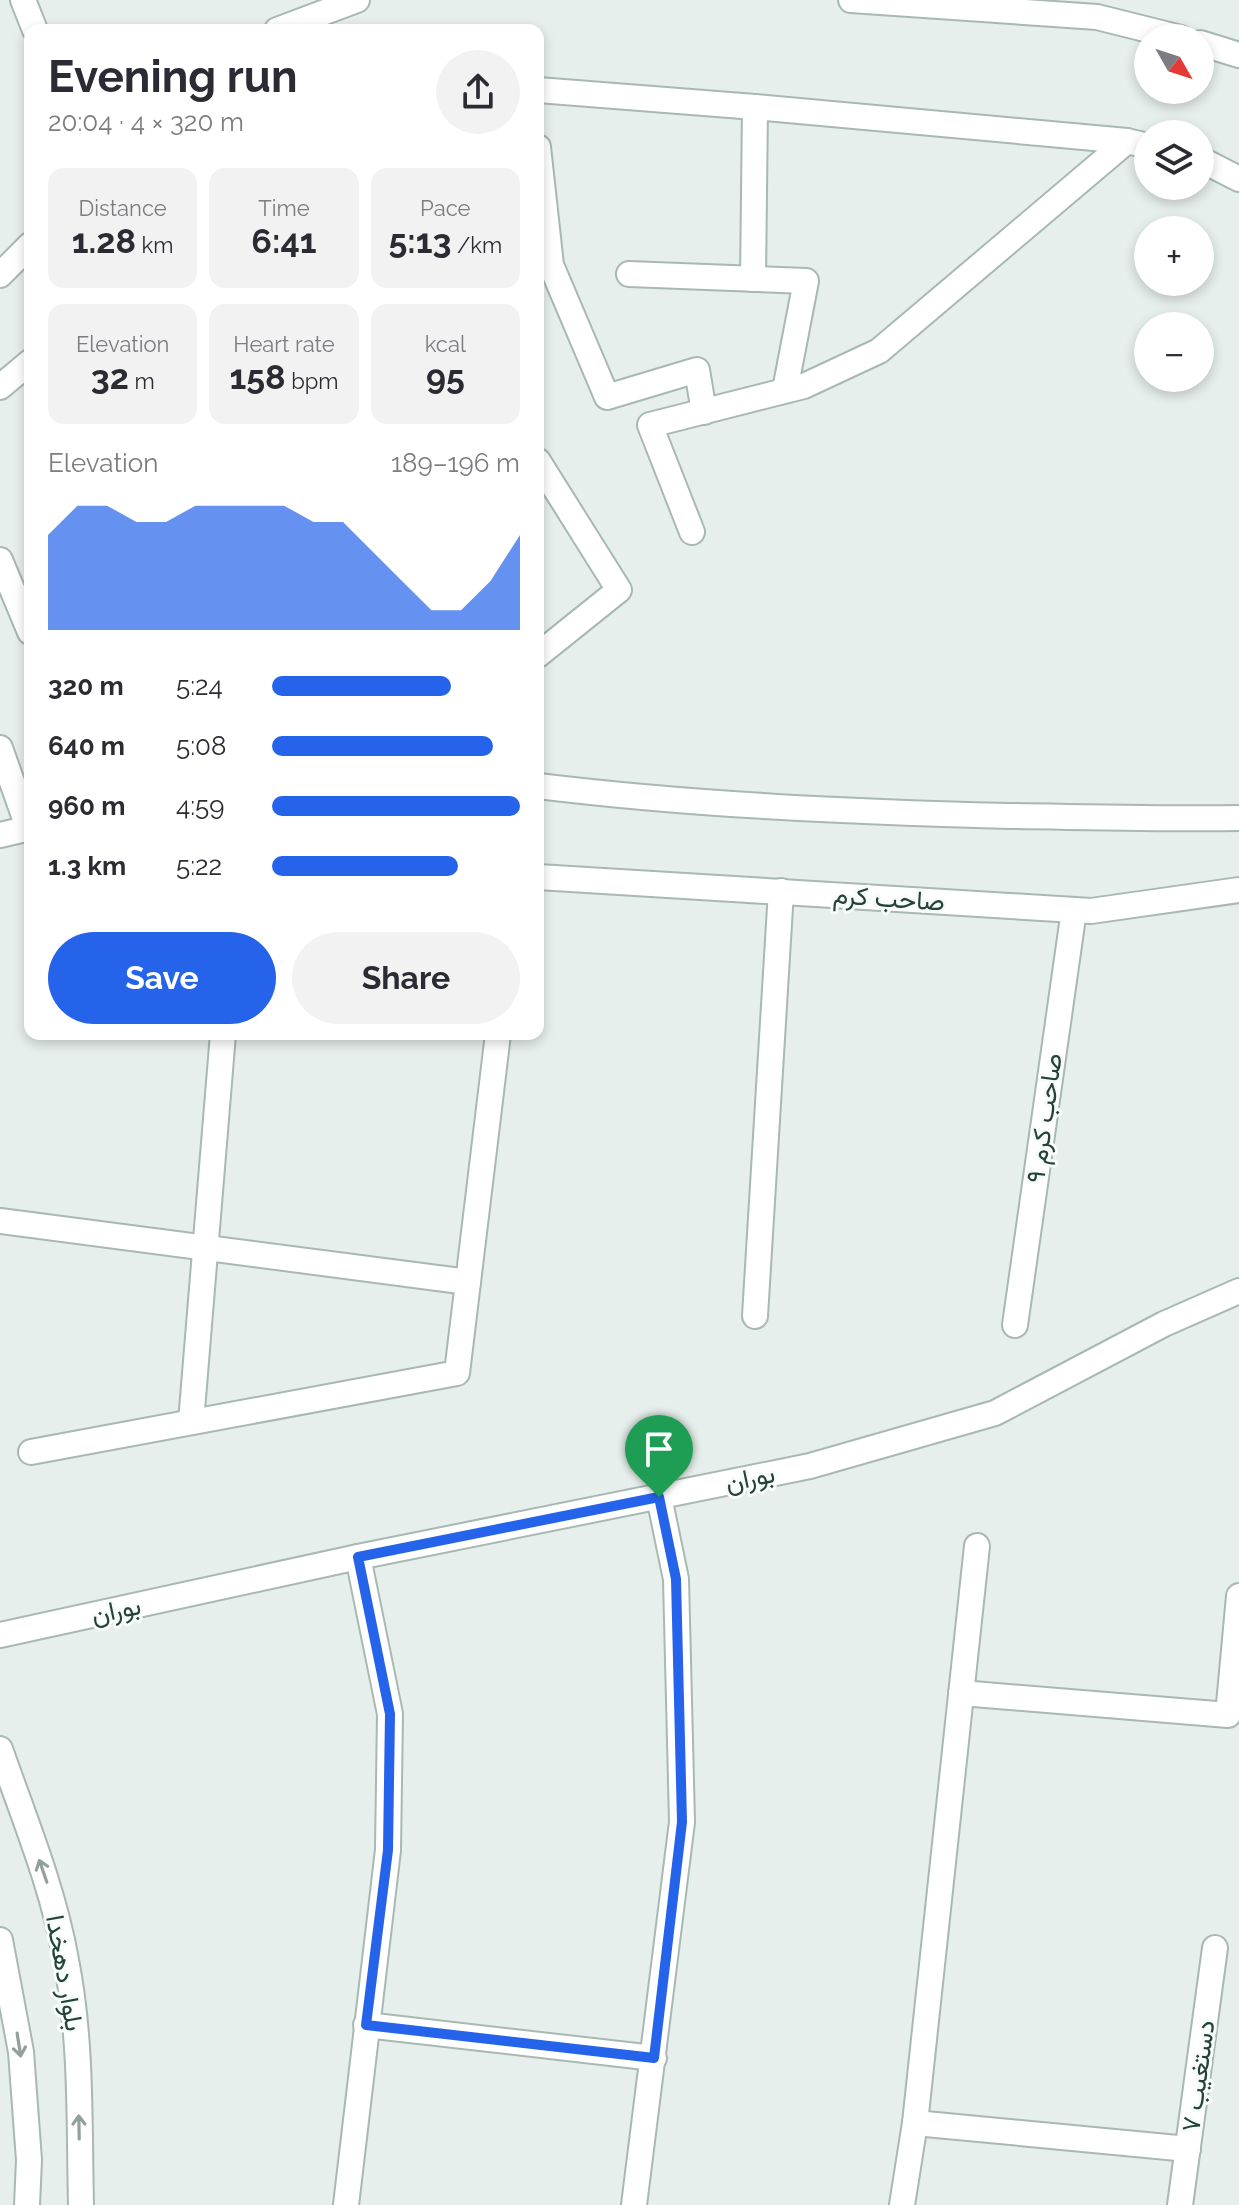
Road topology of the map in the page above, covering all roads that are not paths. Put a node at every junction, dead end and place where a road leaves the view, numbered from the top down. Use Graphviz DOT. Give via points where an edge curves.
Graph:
graph roads {
  1 [pos="23,0"];
  2 [pos="357,0"];
  3 [pos="851,0"];
  4 [pos="33,24"];
  5 [pos="293,24"];
  6 [pos="1134,26"];
  7 [pos="1214,46"];
  8 [pos="1239,55"];
  9 [pos="544,90"];
  10 [pos="755,107"];
  11 [pos="1134,144"];
  12 [pos="1134,146"];
  13 [pos="1214,166"];
  14 [pos="1239,179"];
  15 [pos="544,201"];
  16 [pos="24,251"];
  17 [pos="629,274"];
  18 [pos="0,275"];
  19 [pos="753,279"];
  20 [pos="24,367"];
  21 [pos="0,387"];
  22 [pos="785,390"];
  23 [pos="704,412"];
  24 [pos="544,471"];
  25 [pos="692,532"];
  26 [pos="0,560"];
  27 [pos="24,618"];
  28 [pos="544,650"];
  29 [pos="0,748"];
  30 [pos="544,787"];
  31 [pos="24,814"];
  32 [pos="1239,818"];
  33 [pos="24,829"];
  34 [pos="0,835"];
  35 [pos="544,877"];
  36 [pos="1239,890"];
  37 [pos="781,891"];
  38 [pos="1074,910"];
  39 [pos="223,1040"];
  40 [pos="497,1040"];
  41 [pos="0,1221"];
  42 [pos="206,1248"];
  43 [pos="468,1282"];
  44 [pos="1239,1291"];
  45 [pos="755,1316"];
  46 [pos="1015,1325"];
  47 [pos="191,1422"];
  48 [pos="31,1452"];
  49 [pos="659,1497"];
  50 [pos="977,1546"];
  51 [pos="358,1557"];
  52 [pos="1239,1596"];
  53 [pos="0,1635"];
  54 [pos="961,1693"];
  55 [pos="0,1749"];
  56 [pos="0,1940"];
  57 [pos="1215,1948"];
  58 [pos="366,2025"];
  59 [pos="654,2058"];
  60 [pos="915,2123"];
  61 [pos="1188,2149"];
  62 [pos="27,2205"];
  63 [pos="81,2205"];
  64 [pos="346,2205"];
  65 [pos="634,2205"];
  66 [pos="902,2205"];
  67 [pos="1180,2205"];
  1 -- 4 [label="street"];
  2 -- 5 [label="street"];
  3 -- 6 [label="street" via="1097,17"];
  7 -- 8 [label="street"];
  9 -- 10 [label="street"];
  10 -- 11 [label="street"];
  10 -- 19 [label="street"];
  12 -- 22 [label="street" via="879,351"];
  13 -- 14 [label="street"];
  15 -- 23 [label="street" via="551,265 607,397 697,370"];
  16 -- 18 [label="street"];
  17 -- 19 [label="street"];
  19 -- 22 [label="street" via="806,281"];
  20 -- 21 [label="street"];
  22 -- 23 [label="street"];
  23 -- 25 [label="street" via="650,425"];
  24 -- 28 [label="street" via="619,590"];
  26 -- 27 [label="street"];
  29 -- 31 [label="street"];
  30 -- 32 [label="street" via="861,813"];
  33 -- 34 [label="street"];
  35 -- 37 [label="street, صاحب کرم"];
  36 -- 38 [label="street, صاحب کرم"];
  37 -- 38 [label="street, صاحب کرم"];
  37 -- 45 [label="street"];
  38 -- 46 [label="street, صاحب کرم ۹"];
  39 -- 42 [label="street"];
  40 -- 43 [label="street"];
  41 -- 42 [label="street"];
  42 -- 43 [label="street"];
  42 -- 47 [label="street"];
  43 -- 47 [label="street" via="457,1373"];
  44 -- 49 [label="street, بوران" via="1164,1324 995,1413 810,1466"];
  47 -- 48 [label="street"];
  49 -- 51 [label="street, بوران"];
  49 -- 59 [label="street" via="676,1579 682,1822"];
  50 -- 54 [label="street"];
  51 -- 53 [label="street, بوران"];
  51 -- 58 [label="street" via="390,1714 388,1850"];
  52 -- 54 [label="street" via="1228,1715"];
  54 -- 60 [label="street"];
  63 -- 55 [label="street, بلوار دهخدا, one-way" via="77,2036 66,1959 49,1889"];
  56 -- 62 [label="street, one-way" via="21,2052"];
  57 -- 61 [label="street, دستغیب ۷"];
  58 -- 59 [label="street"];
  58 -- 64 [label="street"];
  59 -- 65 [label="street"];
  60 -- 61 [label="street"];
  60 -- 66 [label="street"];
  61 -- 67 [label="street, دستغیب ۷"];
}
